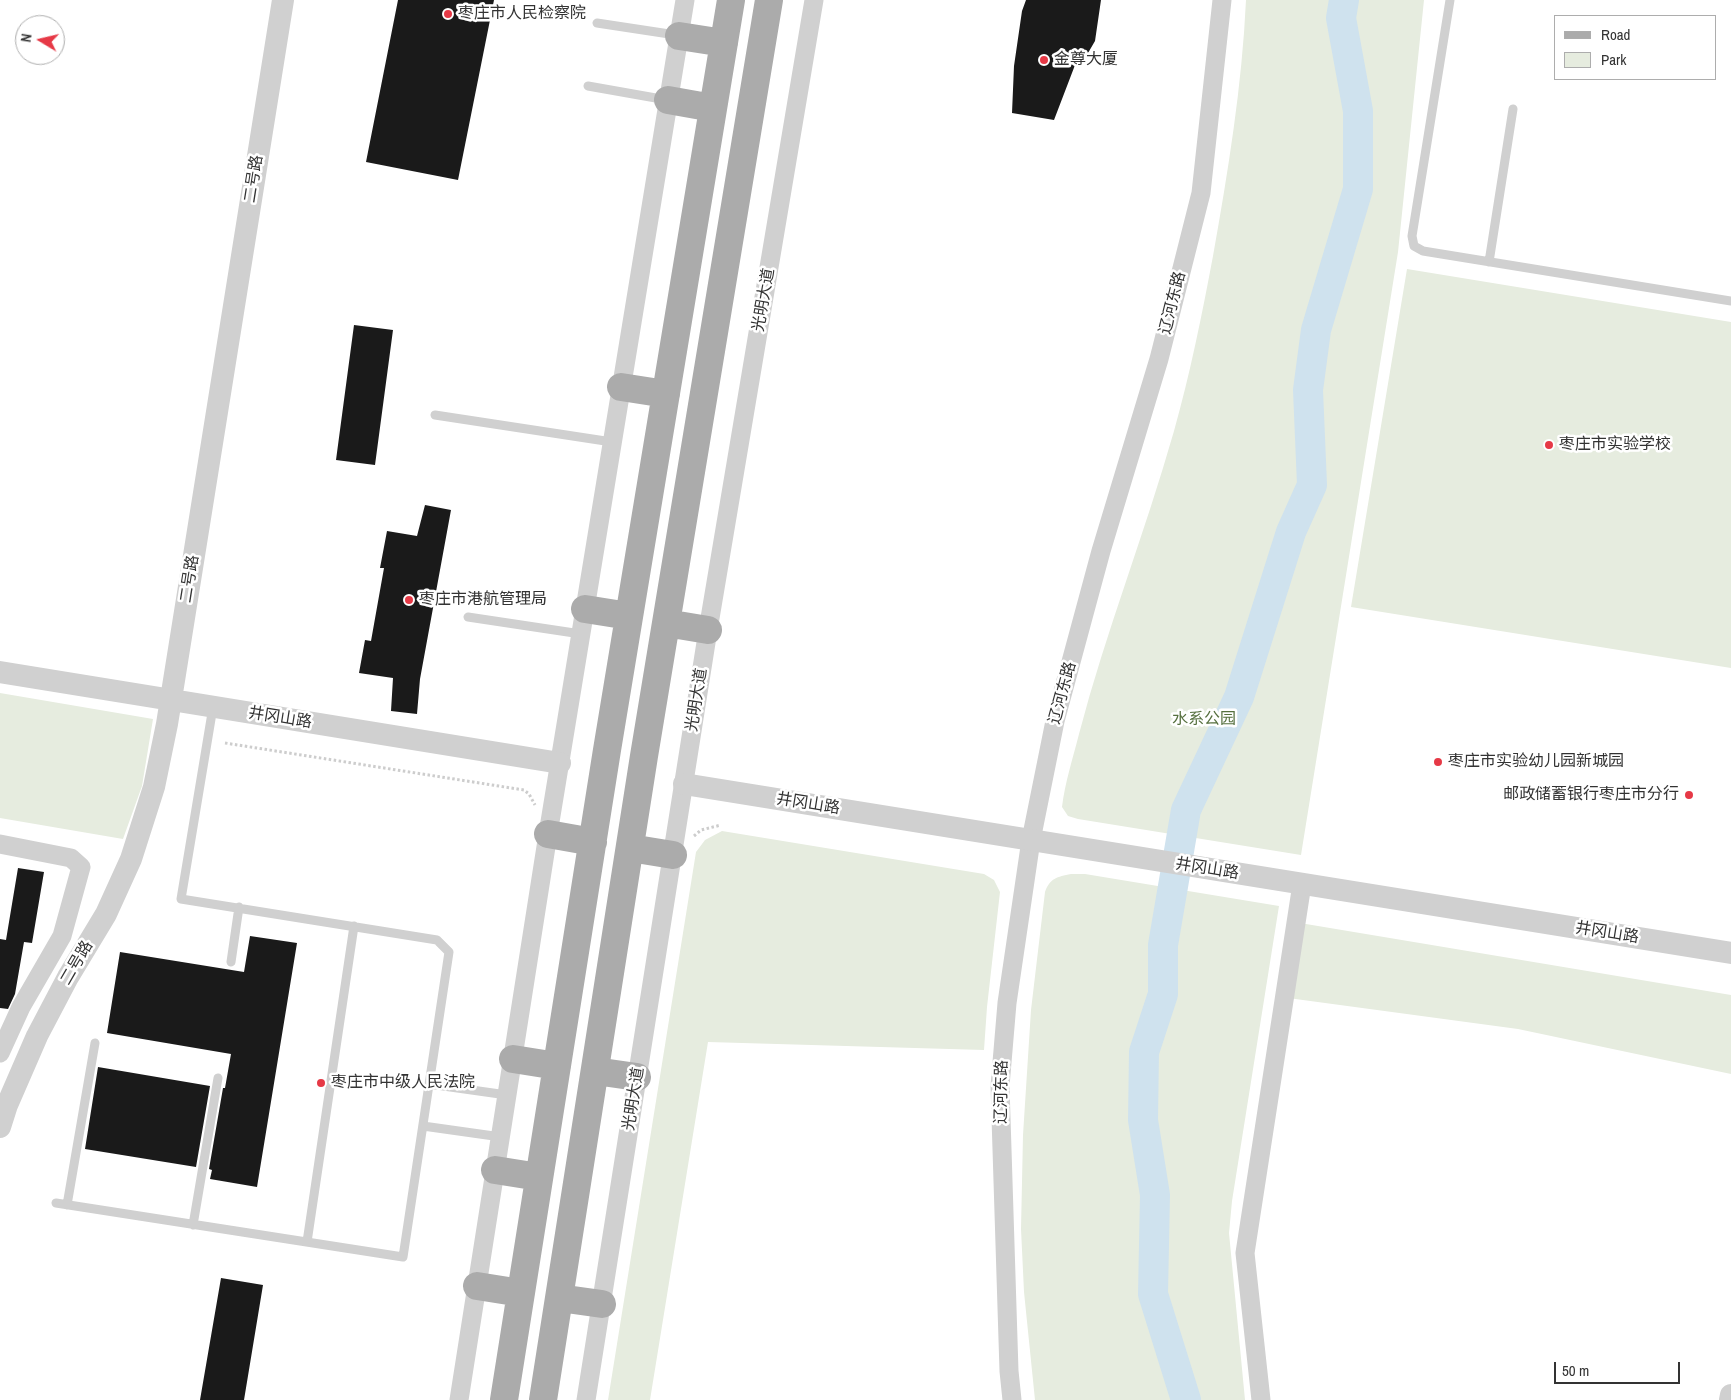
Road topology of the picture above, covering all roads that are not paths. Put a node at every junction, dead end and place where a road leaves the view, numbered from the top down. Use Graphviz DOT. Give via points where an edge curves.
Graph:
graph roads {
  1 [pos="283,0"];
  2 [pos="685,0"];
  3 [pos="731,0"];
  4 [pos="769,0"];
  5 [pos="814,0"];
  6 [pos="1222,0"];
  7 [pos="1450,0"];
  8 [pos="598,23"];
  9 [pos="679,36"];
  10 [pos="724,43"];
  11 [pos="588,86"];
  12 [pos="668,100"];
  13 [pos="713,108"];
  14 [pos="1513,109"];
  15 [pos="1489,262"];
  16 [pos="1731,301"];
  17 [pos="621,387"];
  18 [pos="666,394"];
  19 [pos="435,415"];
  20 [pos="612,442"];
  21 [pos="630,616"];
  22 [pos="468,617"];
  23 [pos="583,622"];
  24 [pos="666,623"];
  25 [pos="708,630"];
  26 [pos="0,672"];
  27 [pos="171,700"];
  28 [pos="213,707"];
  29 [pos="560,763"];
  30 [pos="684,784"];
  31 [pos="548,834"];
  32 [pos="1031,840"];
  33 [pos="593,842"];
  34 [pos="0,844"];
  35 [pos="630,848"];
  36 [pos="681,848"];
  37 [pos="1302,884"];
  38 [pos="239,908"];
  39 [pos="354,926"];
  40 [pos="1731,953"];
  41 [pos="230,962"];
  42 [pos="5,1030"];
  43 [pos="95,1043"];
  44 [pos="0,1053"];
  45 [pos="513,1059"];
  46 [pos="557,1066"];
  47 [pos="595,1071"];
  48 [pos="637,1077"];
  49 [pos="218,1078"];
  50 [pos="430,1084"];
  51 [pos="507,1095"];
  52 [pos="423,1126"];
  53 [pos="0,1127"];
  54 [pos="501,1138"];
  55 [pos="495,1170"];
  56 [pos="539,1177"];
  57 [pos="56,1203"];
  58 [pos="67,1205"];
  59 [pos="193,1225"];
  60 [pos="307,1242"];
  61 [pos="477,1286"];
  62 [pos="521,1293"];
  63 [pos="559,1298"];
  64 [pos="602,1304"];
  65 [pos="1731,1395"];
  66 [pos="459,1400"];
  67 [pos="504,1400"];
  68 [pos="543,1400"];
  69 [pos="586,1400"];
  70 [pos="1012,1400"];
  71 [pos="1261,1400"];
  72 [pos="1730,1400"];
  1 -- 27 [label="street, 二号路"];
  2 -- 9 [label="street"];
  3 -- 10 [label="main road"];
  4 -- 24 [label="main road"];
  5 -- 25 [label="street, 光明大道"];
  6 -- 32 [label="street, 辽河东路" via="1201,193 1159,359 1101,551 1055,721"];
  7 -- 15 [label="lane" via="1412,236 1414,246 1423,251"];
  8 -- 9 [label="lane"];
  9 -- 10 [label="main road"];
  9 -- 12 [label="street"];
  10 -- 13 [label="main road"];
  11 -- 12 [label="lane"];
  12 -- 13 [label="main road"];
  12 -- 17 [label="street"];
  13 -- 18 [label="main road"];
  14 -- 15 [label="lane"];
  15 -- 16 [label="lane"];
  17 -- 18 [label="main road"];
  17 -- 20 [label="street"];
  18 -- 21 [label="main road"];
  19 -- 20 [label="lane"];
  20 -- 23 [label="street"];
  21 -- 23 [label="main road"];
  21 -- 33 [label="main road"];
  22 -- 23 [label="lane"];
  23 -- 29 [label="street"];
  24 -- 25 [label="main road"];
  24 -- 35 [label="main road"];
  25 -- 30 [label="street, 光明大道"];
  26 -- 27 [label="street, 井冈山路"];
  27 -- 28 [label="street, 井冈山路"];
  27 -- 53 [label="street, 二号路" via="154,787 131,859 106,914 68,977 38,1036"];
  28 -- 29 [label="street, 井冈山路"];
  28 -- 38 [label="lane" via="182,899"];
  29 -- 31 [label="street"];
  30 -- 32 [label="street, 井冈山路"];
  30 -- 36 [label="street, 光明大道"];
  31 -- 33 [label="main road"];
  31 -- 45 [label="street"];
  32 -- 37 [label="street, 井冈山路"];
  32 -- 70 [label="street, 辽河东路" via="1007,1003 1000,1086"];
  33 -- 46 [label="main road"];
  34 -- 42 [label="street" via="71,858 81,867 62,936"];
  35 -- 36 [label="main road"];
  35 -- 47 [label="main road"];
  36 -- 48 [label="street, 光明大道"];
  37 -- 40 [label="street, 井冈山路"];
  37 -- 71 [label="street" via="1245,1253"];
  38 -- 39 [label="lane"];
  38 -- 41 [label="lane"];
  39 -- 50 [label="lane" via="437,940 449,952"];
  39 -- 60 [label="lane"];
  42 -- 44 [label="street"];
  43 -- 58 [label="lane"];
  45 -- 46 [label="main road"];
  45 -- 51 [label="street"];
  46 -- 56 [label="main road"];
  47 -- 48 [label="main road"];
  47 -- 63 [label="main road"];
  48 -- 64 [label="street, 光明大道"];
  49 -- 59 [label="lane"];
  50 -- 51 [label="lane"];
  50 -- 52 [label="lane"];
  51 -- 54 [label="street"];
  52 -- 54 [label="lane"];
  52 -- 60 [label="lane" via="403,1257"];
  54 -- 55 [label="street"];
  55 -- 56 [label="main road"];
  55 -- 61 [label="street"];
  56 -- 62 [label="main road"];
  57 -- 58 [label="lane"];
  58 -- 59 [label="lane"];
  59 -- 60 [label="lane"];
  61 -- 62 [label="main road"];
  61 -- 66 [label="street"];
  62 -- 67 [label="main road"];
  63 -- 64 [label="main road"];
  63 -- 68 [label="main road"];
  64 -- 69 [label="street, 光明大道"];
  65 -- 72 [label="street"];
}
